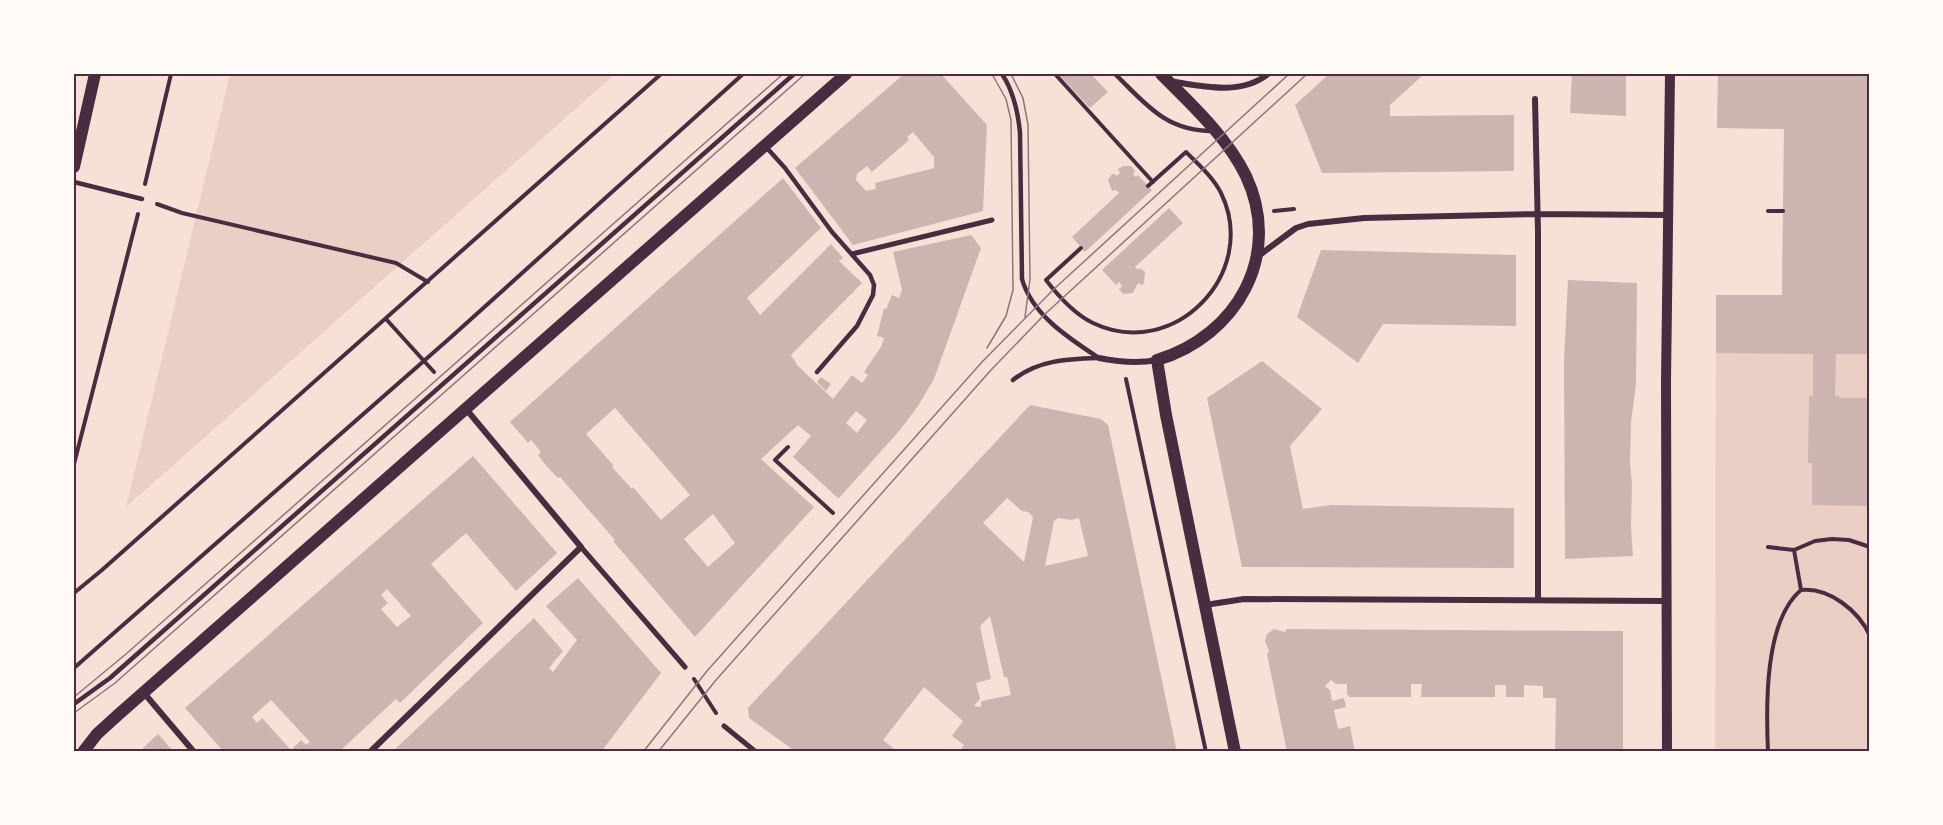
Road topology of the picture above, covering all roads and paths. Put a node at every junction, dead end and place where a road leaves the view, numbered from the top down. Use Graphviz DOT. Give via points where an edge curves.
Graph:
graph roads {
  1 [pos="95,74"];
  2 [pos="171,74"];
  3 [pos="662,74"];
  4 [pos="743,74"];
  5 [pos="794,74"];
  6 [pos="846,74"];
  7 [pos="1002,74"];
  8 [pos="1055,74"];
  9 [pos="1115,74"];
  10 [pos="1268,74"];
  11 [pos="1670,74"];
  12 [pos="1165,77"];
  13 [pos="1535,99"];
  14 [pos="1214,131"];
  15 [pos="764,145"];
  16 [pos="74,167"];
  17 [pos="74,182"];
  18 [pos="1153,182"];
  19 [pos="1148,186"];
  20 [pos="142,199"];
  21 [pos="1768,211"];
  22 [pos="1783,211"];
  23 [pos="1538,214"];
  24 [pos="1669,215"];
  25 [pos="992,220"];
  26 [pos="1082,248"];
  27 [pos="852,254"];
  28 [pos="1256,257"];
  29 [pos="428,282"];
  30 [pos="386,319"];
  31 [pos="1099,358"];
  32 [pos="1157,360"];
  33 [pos="424,361"];
  34 [pos="1124,363"];
  35 [pos="817,372"];
  36 [pos="1013,380"];
  37 [pos="444,383"];
  38 [pos="466,409"];
  39 [pos="788,447"];
  40 [pos="74,465"];
  41 [pos="833,513"];
  42 [pos="581,547"];
  43 [pos="1768,547"];
  44 [pos="1869,547"];
  45 [pos="1794,550"];
  46 [pos="1801,590"];
  47 [pos="74,593"];
  48 [pos="1538,599"];
  49 [pos="1666,601"];
  50 [pos="1204,605"];
  51 [pos="1869,636"];
  52 [pos="74,668"];
  53 [pos="685,668"];
  54 [pos="144,693"];
  55 [pos="74,704"];
  56 [pos="724,726"];
  57 [pos="97,734"];
  58 [pos="74,747"];
  59 [pos="83,752"];
  60 [pos="194,752"];
  61 [pos="370,752"];
  62 [pos="756,752"];
  63 [pos="1206,752"];
  64 [pos="1235,752"];
  65 [pos="1666,752"];
  66 [pos="1768,752"];
  1 -- 16 [label="main road"];
  2 -- 20 [label="path"];
  3 -- 29 [label="path"];
  4 -- 33 [label="path"];
  5 -- 37 [label="lane"];
  6 -- 15 [label="main road"];
  7 -- 31 [label="lane" via="1018,113 1025,290 1074,342"];
  8 -- 18 [label="path"];
  9 -- 14 [label="lane" via="1162,119 1189,129"];
  10 -- 12 [label="street" via="1240,86 1214,88"];
  11 -- 24 [label="street"];
  12 -- 14 [label="main road"];
  13 -- 23 [label="street"];
  14 -- 28 [label="main road" via="1237,160 1251,190 1258,223"];
  15 -- 27 [label="lane"];
  15 -- 38 [label="main road"];
  17 -- 20 [label="lane"];
  18 -- 19 [label="path"];
  18 -- 26 [label="path" via="1186,152 1222,195 1228,211 1230,245 1227,261 1202,304 1174,323 1146,331 1118,331 1095,324 1076,312 1046,280"];
  20 -- 29 [label="path" via="182,213 396,263"];
  20 -- 40 [label="path"];
  21 -- 22 [label="path"];
  23 -- 24 [label="street"];
  23 -- 28 [label="street" via="1364,218 1308,224 1296,228"];
  23 -- 48 [label="street"];
  24 -- 49 [label="street"];
  25 -- 27 [label="street"];
  27 -- 35 [label="lane" via="870,275 873,295 857,326"];
  28 -- 32 [label="main road" via="1241,298 1223,322 1189,348"];
  29 -- 30 [label="path"];
  30 -- 33 [label="path"];
  30 -- 47 [label="path"];
  31 -- 34 [label="street"];
  31 -- 36 [label="lane" via="1043,364"];
  32 -- 34 [label="street"];
  32 -- 50 [label="main road"];
  33 -- 37 [label="path"];
  33 -- 52 [label="path"];
  34 -- 63 [label="path"];
  37 -- 55 [label="lane" via="110,678"];
  38 -- 42 [label="street"];
  38 -- 54 [label="main road"];
  39 -- 41 [label="path" via="775,460"];
  42 -- 53 [label="street"];
  42 -- 61 [label="street"];
  43 -- 45 [label="path"];
  44 -- 45 [label="path" via="1832,539"];
  45 -- 46 [label="path"];
  46 -- 51 [label="path" via="1824,594 1853,610"];
  46 -- 66 [label="path" via="1793,597 1775,639 1770,665"];
  48 -- 49 [label="street"];
  48 -- 50 [label="street" via="1244,599"];
  49 -- 65 [label="street"];
  50 -- 64 [label="main road"];
  53 -- 56 [label="path"];
  54 -- 57 [label="main road"];
  54 -- 60 [label="street"];
  56 -- 62 [label="street"];
  57 -- 58 [label="main road"];
  57 -- 59 [label="main road"];
}
